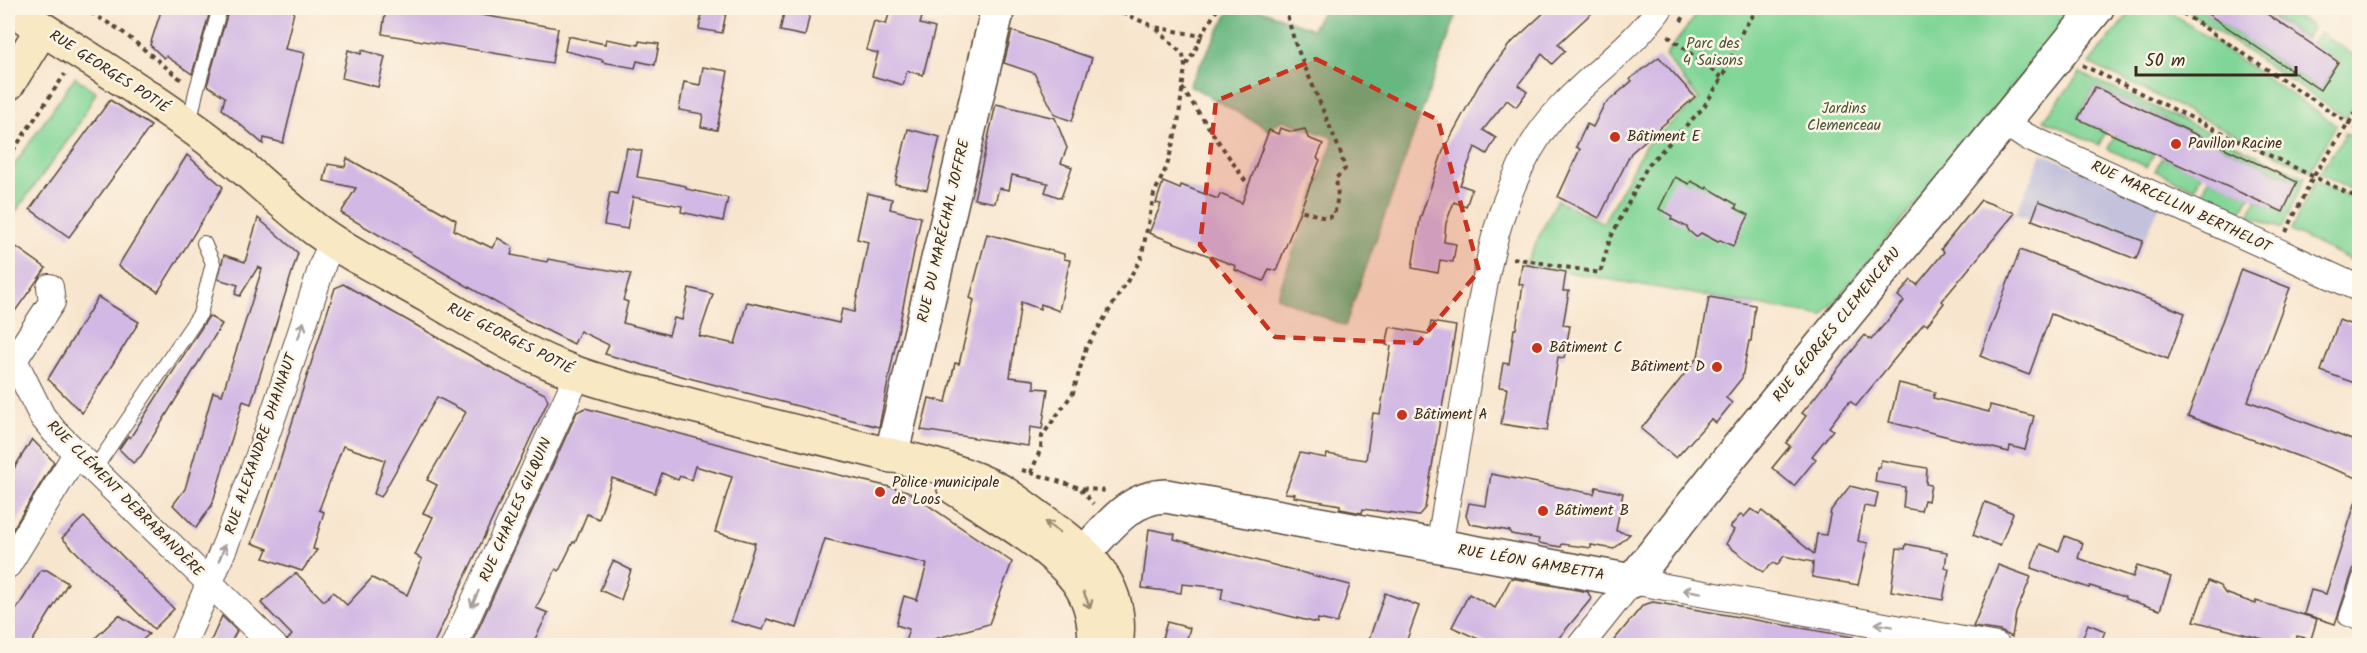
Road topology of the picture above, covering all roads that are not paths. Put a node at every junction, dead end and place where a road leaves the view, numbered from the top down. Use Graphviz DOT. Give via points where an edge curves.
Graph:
graph roads {
  1 [pos="10,8"];
  2 [pos="220,8"];
  3 [pos="998,8"];
  4 [pos="2097,8"];
  5 [pos="43,15"];
  6 [pos="1669,16"];
  7 [pos="8,84"];
  8 [pos="193,110"];
  9 [pos="2004,122"];
  10 [pos="333,241"];
  11 [pos="204,243"];
  12 [pos="50,287"];
  13 [pos="2360,289"];
  14 [pos="578,374"];
  15 [pos="891,456"];
  16 [pos="84,462"];
  17 [pos="1439,547"];
  18 [pos="1085,552"];
  19 [pos="8,565"];
  20 [pos="2360,577"];
  21 [pos="1632,581"];
  22 [pos="211,584"];
  23 [pos="2360,624"];
  24 [pos="1106,640"];
  25 [pos="182,645"];
  26 [pos="274,645"];
  27 [pos="454,645"];
  28 [pos="1580,645"];
  29 [pos="1997,645"];
  1 -- 5 [label="main road, RUE GEORGES POTIÉ"];
  2 -- 8 [label="lane"];
  3 -- 15 [label="street, RUE DU MARÉCHAL JOFFRE"];
  4 -- 9 [label="street, RUE GEORGES CLEMENCEAU"];
  5 -- 7 [label="main road"];
  5 -- 8 [label="main road, RUE GEORGES POTIÉ" via="128,59"];
  6 -- 17 [label="street" via="1635,37 1555,113 1527,154 1509,193 1488,264"];
  8 -- 10 [label="main road, RUE GEORGES POTIÉ" via="236,161"];
  9 -- 13 [label="street, RUE MARCELLIN BERTHELOT" via="2031,138"];
  9 -- 21 [label="street, RUE GEORGES CLEMENCEAU"];
  10 -- 14 [label="main road, RUE GEORGES POTIÉ" via="486,329"];
  22 -- 10 [label="street, RUE ALEXANDRE DHAINAUT, one-way"];
  11 -- 16 [label="lane" via="213,262 200,314"];
  12 -- 16 [label="street, RUE CLÉMENT DEBRABANDÈRE" via="52,302 14,360 42,416"];
  14 -- 15 [label="main road, RUE GEORGES POTIÉ"];
  14 -- 27 [label="street, RUE CHARLES GILQUIN, one-way"];
  18 -- 15 [label="main road, one-way" via="985,483 940,465"];
  15 -- 24 [label="main road, one-way" via="954,488 1061,563 1078,583 1094,623"];
  16 -- 19 [label="street"];
  16 -- 22 [label="street, RUE CLÉMENT DEBRABANDÈRE"];
  17 -- 18 [label="street, RUE LÉON GAMBETTA" via="1166,496 1130,507"];
  17 -- 21 [label="street, RUE LÉON GAMBETTA"];
  18 -- 24 [label="main road" via="1110,589"];
  20 -- 23 [label="lane" via="2346,618"];
  21 -- 28 [label="street, RUE GEORGES CLEMENCEAU"];
  29 -- 21 [label="street, RUE LÉON GAMBETTA, one-way"];
  22 -- 25 [label="street, RUE ALEXANDRE DHAINAUT"];
  22 -- 26 [label="street, RUE CLÉMENT DEBRABANDÈRE"];
}
